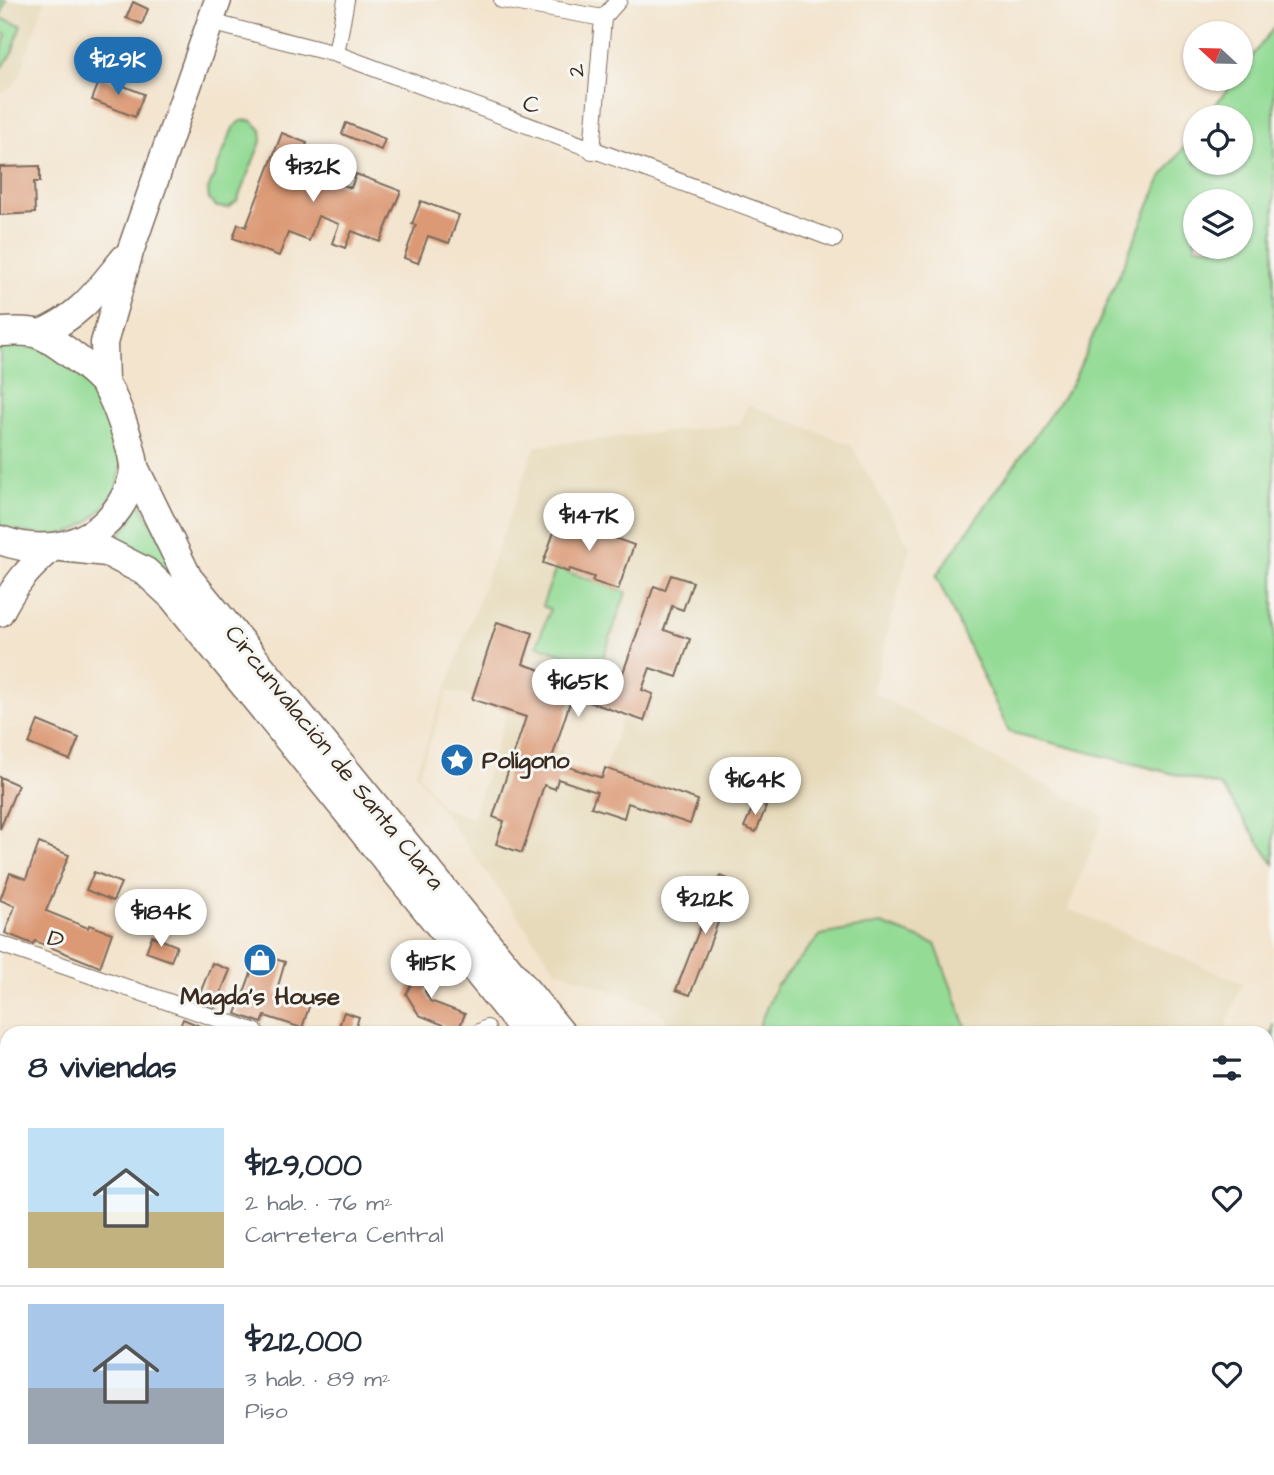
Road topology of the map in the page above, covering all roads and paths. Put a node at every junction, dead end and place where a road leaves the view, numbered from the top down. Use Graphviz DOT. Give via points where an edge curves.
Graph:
graph roads {
  1 [pos="346,0"];
  2 [pos="502,0"];
  3 [pos="619,0"];
  4 [pos="214,11"];
  5 [pos="603,18"];
  6 [pos="336,54"];
  7 [pos="592,151"];
  8 [pos="834,239"];
  9 [pos="130,252"];
  10 [pos="0,332"];
  11 [pos="38,334"];
  12 [pos="105,384"];
  13 [pos="134,467"];
  14 [pos="0,540"];
  15 [pos="56,548"];
  16 [pos="0,613"];
  17 [pos="0,944"];
  18 [pos="239,1026"];
  19 [pos="521,1026"];
  20 [pos="555,1026"];
  1 -- 6 [label="street"];
  2 -- 5 [label="street"];
  3 -- 5 [label="street"];
  4 -- 6 [label="street, C"];
  4 -- 9 [label="main road"];
  5 -- 7 [label="street, 2"];
  6 -- 7 [label="street, C"];
  7 -- 8 [label="street, C"];
  9 -- 11 [label="main road" via="61,325"];
  9 -- 12 [label="main road" via="104,343"];
  10 -- 11 [label="highway"];
  11 -- 12 [label="highway"];
  12 -- 13 [label="highway, Circunvalación de Santa Clara" via="120,413"];
  13 -- 15 [label="highway" via="127,495 110,520 88,537"];
  13 -- 20 [label="highway, Circunvalación de Santa Clara" via="188,578"];
  14 -- 15 [label="highway, Circunvalación de Santa Clara" via="16,546"];
  15 -- 16 [label="main road" via="27,569"];
  15 -- 19 [label="highway, Circunvalación de Santa Clara" via="107,552 146,572 173,597"];
  17 -- 18 [label="street, D"];
}
